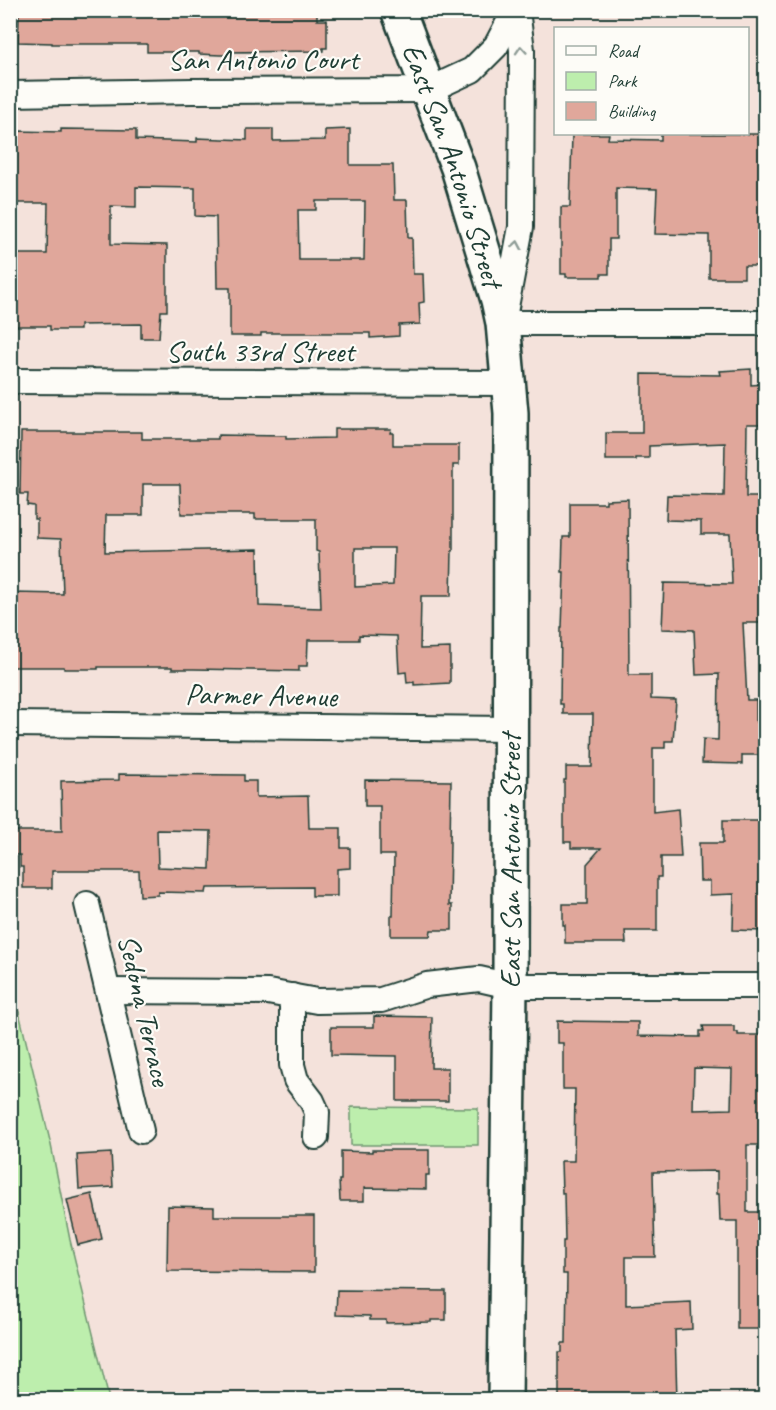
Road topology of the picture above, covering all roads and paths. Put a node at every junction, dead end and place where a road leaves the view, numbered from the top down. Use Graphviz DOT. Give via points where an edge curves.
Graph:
graph roads {
  1 [pos="398,10"];
  2 [pos="516,10"];
  3 [pos="429,90"];
  4 [pos="10,94"];
  5 [pos="502,323"];
  6 [pos="765,323"];
  7 [pos="10,381"];
  8 [pos="508,383"];
  9 [pos="10,724"];
  10 [pos="510,729"];
  11 [pos="87,904"];
  12 [pos="510,986"];
  13 [pos="765,986"];
  14 [pos="108,991"];
  15 [pos="292,996"];
  16 [pos="141,1131"];
  17 [pos="316,1137"];
  18 [pos="505,1400"];
  1 -- 3 [label="street, East San Antonio Street"];
  2 -- 3 [label="street, San Antonio Court" via="496,46 472,70"];
  5 -- 2 [label="street, East San Antonio Street, one-way" via="520,226 522,50"];
  3 -- 4 [label="street, San Antonio Court"];
  3 -- 5 [label="street, East San Antonio Street" via="458,168"];
  5 -- 6 [label="street"];
  5 -- 8 [label="street, East San Antonio Street"];
  7 -- 8 [label="street, South 33rd Street"];
  8 -- 10 [label="street, East San Antonio Street"];
  9 -- 10 [label="street, Parmer Avenue"];
  10 -- 12 [label="street, East San Antonio Street"];
  11 -- 14 [label="street, Sedona Terrace"];
  12 -- 13 [label="street"];
  12 -- 15 [label="street" via="479,978 427,985 381,1000 317,1001"];
  12 -- 18 [label="street, East San Antonio Street"];
  14 -- 15 [label="street" via="268,992"];
  14 -- 16 [label="street, Sedona Terrace"];
  15 -- 17 [label="street" via="292,1065 316,1112"];
}
